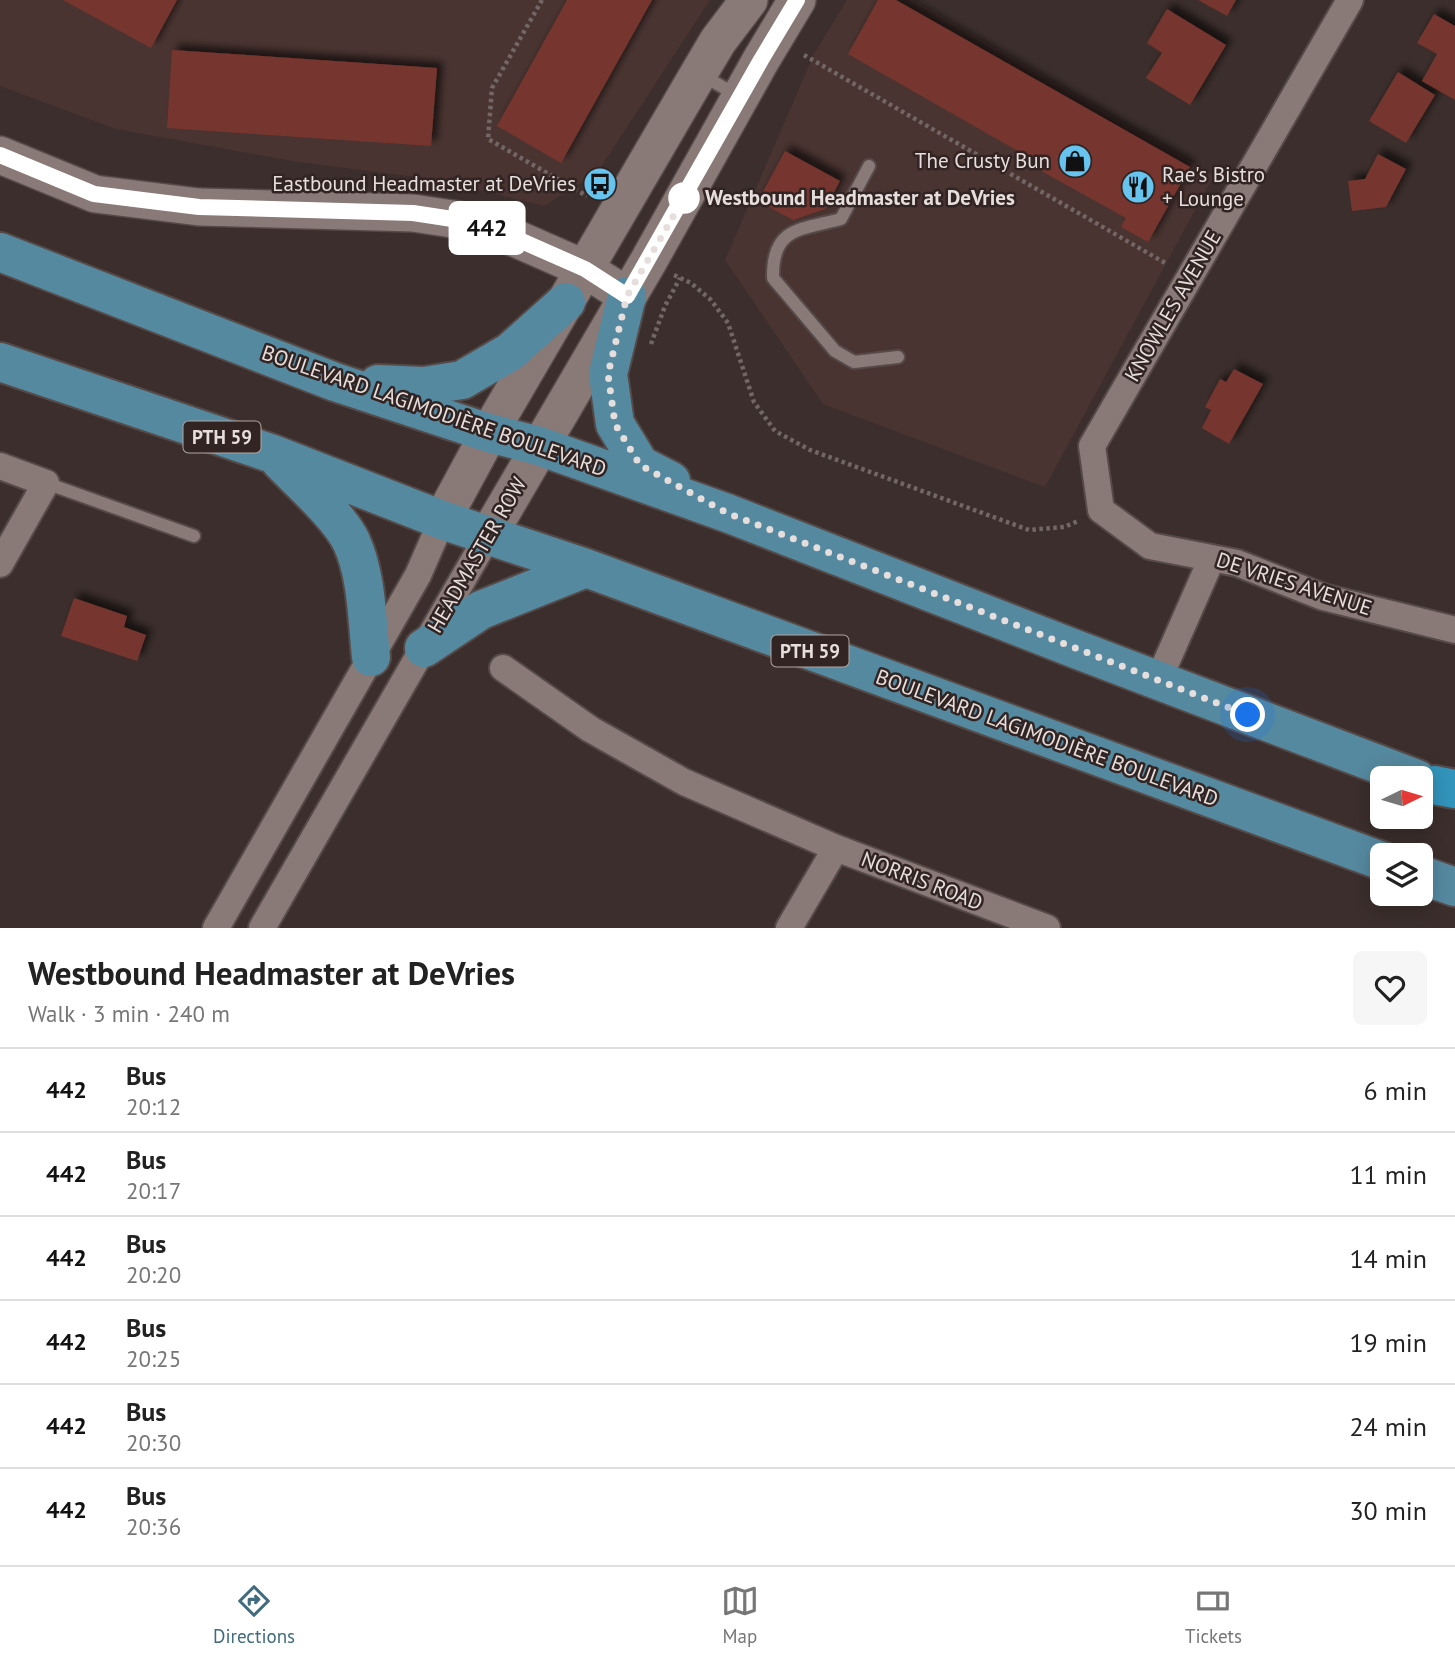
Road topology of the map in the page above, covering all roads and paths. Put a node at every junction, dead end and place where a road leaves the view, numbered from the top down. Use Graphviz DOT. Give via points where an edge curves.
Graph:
graph roads {
  1 [pos="542,0"];
  2 [pos="749,0"];
  3 [pos="797,0"];
  4 [pos="1350,0"];
  5 [pos="804,55"];
  6 [pos="699,73"];
  7 [pos="740,97"];
  8 [pos="0,155"];
  9 [pos="869,166"];
  10 [pos="587,196"];
  11 [pos="0,252"];
  12 [pos="648,262"];
  13 [pos="585,269"];
  14 [pos="1189,277"];
  15 [pos="680,278"];
  16 [pos="627,296"];
  17 [pos="566,302"];
  18 [pos="649,351"];
  19 [pos="898,357"];
  20 [pos="0,362"];
  21 [pos="335,382"];
  22 [pos="489,433"];
  23 [pos="539,446"];
  24 [pos="273,454"];
  25 [pos="0,466"];
  26 [pos="46,484"];
  27 [pos="1101,510"];
  28 [pos="727,513"];
  29 [pos="442,520"];
  30 [pos="489,534"];
  31 [pos="194,536"];
  32 [pos="1212,558"];
  33 [pos="0,564"];
  34 [pos="586,568"];
  35 [pos="1455,630"];
  36 [pos="424,648"];
  37 [pos="371,657"];
  38 [pos="503,668"];
  39 [pos="1158,681"];
  40 [pos="1436,785"];
  41 [pos="836,848"];
  42 [pos="1370,857"];
  43 [pos="1433,879"];
  44 [pos="1455,887"];
  45 [pos="216,928"];
  46 [pos="262,928"];
  47 [pos="789,928"];
  48 [pos="1048,928"];
  1 -- 10 [label="path" via="492,88 488,139"];
  2 -- 6 [label="street, HEADMASTER ROW"];
  3 -- 7 [label="street, HEADMASTER ROW"];
  4 -- 14 [label="street, KNOWLES AVENUE"];
  5 -- 14 [label="path"];
  6 -- 7 [label="lane"];
  6 -- 13 [label="street, HEADMASTER ROW"];
  7 -- 12 [label="street, HEADMASTER ROW"];
  8 -- 13 [label="street" via="94,194 199,207 413,213 459,220 501,232"];
  9 -- 19 [label="lane" via="841,219 785,236 772,264 773,278 835,351 854,362"];
  11 -- 21 [label="main road, BOULEVARD LAGIMODIÈRE BOULEVARD"];
  12 -- 15 [label="path"];
  12 -- 16 [label="street, HEADMASTER ROW"];
  13 -- 16 [label="street"];
  13 -- 17 [label="street, HEADMASTER ROW"];
  14 -- 27 [label="street, KNOWLES AVENUE" via="1092,446"];
  15 -- 18 [label="path"];
  15 -- 27 [label="path" via="711,300 728,323 754,401 775,431 810,450 1029,530 1064,527"];
  16 -- 23 [label="street, HEADMASTER ROW"];
  16 -- 28 [label="main road" via="608,374 615,424 640,465"];
  17 -- 21 [label="main road" via="510,352 462,380 424,386"];
  17 -- 22 [label="street, HEADMASTER ROW"];
  20 -- 24 [label="main road, BOULEVARD LAGIMODIÈRE BOULEVARD / PTH 59"];
  21 -- 22 [label="main road, BOULEVARD LAGIMODIÈRE BOULEVARD"];
  22 -- 23 [label="main road, BOULEVARD LAGIMODIÈRE BOULEVARD"];
  22 -- 29 [label="street, HEADMASTER ROW"];
  23 -- 28 [label="main road, BOULEVARD LAGIMODIÈRE BOULEVARD"];
  23 -- 30 [label="street, HEADMASTER ROW"];
  24 -- 29 [label="main road, BOULEVARD LAGIMODIÈRE BOULEVARD / PTH 59"];
  24 -- 37 [label="main road" via="350,539 362,582"];
  25 -- 26 [label="street"];
  26 -- 31 [label="lane"];
  26 -- 33 [label="street"];
  27 -- 32 [label="street, DE VRIES AVENUE" via="1150,546"];
  28 -- 39 [label="main road, BOULEVARD LAGIMODIÈRE BOULEVARD"];
  29 -- 30 [label="main road, BOULEVARD LAGIMODIÈRE BOULEVARD / PTH 59"];
  29 -- 37 [label="street, HEADMASTER ROW" via="418,575"];
  30 -- 34 [label="main road, BOULEVARD LAGIMODIÈRE BOULEVARD / PTH 59"];
  30 -- 36 [label="street, HEADMASTER ROW"];
  32 -- 35 [label="street, DE VRIES AVENUE" via="1237,563 1323,597"];
  32 -- 39 [label="street"];
  34 -- 36 [label="main road" via="481,610"];
  34 -- 42 [label="main road, BOULEVARD LAGIMODIÈRE BOULEVARD / PTH 59"];
  36 -- 46 [label="street, HEADMASTER ROW"];
  37 -- 45 [label="street, HEADMASTER ROW"];
  38 -- 41 [label="street, NORRIS ROAD" via="590,729 684,782"];
  39 -- 40 [label="main road, BOULEVARD LAGIMODIÈRE BOULEVARD"];
  41 -- 47 [label="street"];
  41 -- 48 [label="street, NORRIS ROAD"];
  43 -- 44 [label="main road"];
}
